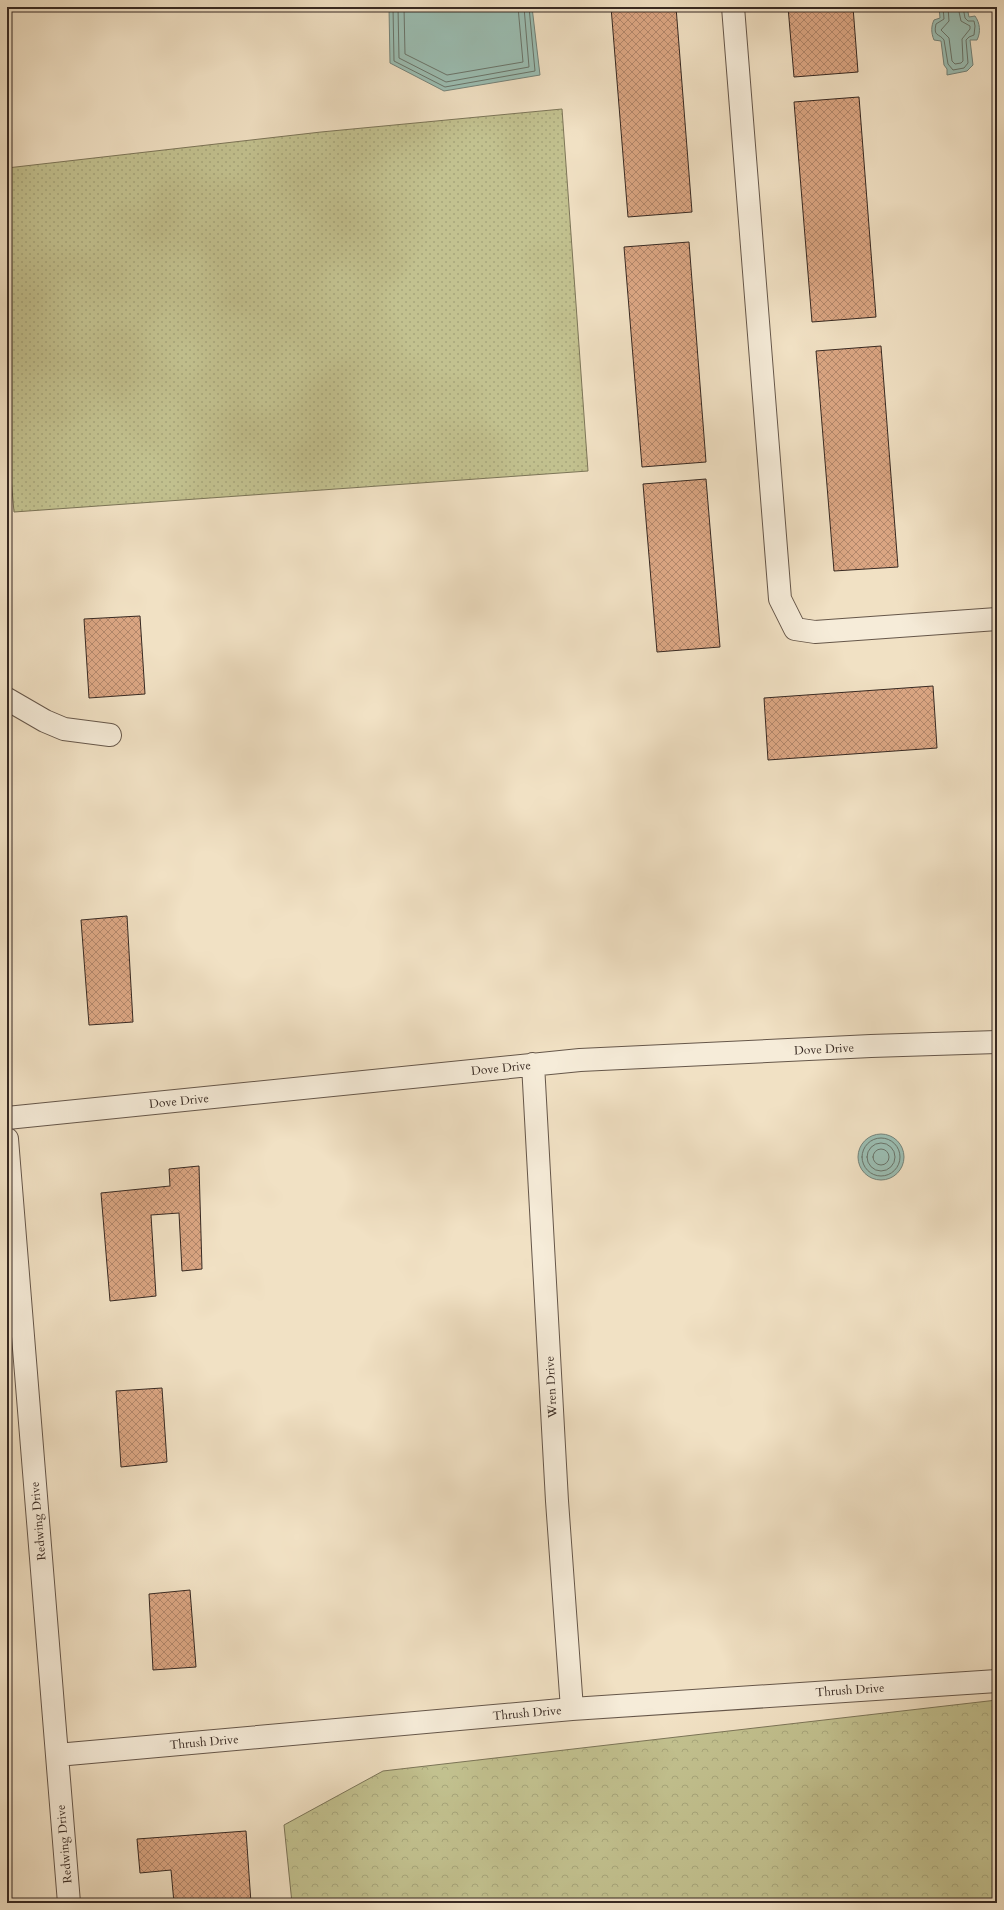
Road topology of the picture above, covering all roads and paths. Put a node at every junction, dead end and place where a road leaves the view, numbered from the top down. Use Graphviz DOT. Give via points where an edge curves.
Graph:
graph roads {
  1 [pos="733,7"];
  2 [pos="997,619"];
  3 [pos="7,699"];
  4 [pos="110,735"];
  5 [pos="997,1042"];
  6 [pos="533,1064"];
  7 [pos="7,1118"];
  8 [pos="7,1140"];
  9 [pos="997,1680"];
  10 [pos="572,1709"];
  11 [pos="57,1755"];
  12 [pos="69,1903"];
  1 -- 2 [label="street" via="780,599 795,629 815,632"];
  3 -- 4 [label="street" via="45,721 64,728"];
  5 -- 6 [label="street, Dove Drive"];
  6 -- 7 [label="street, Dove Drive"];
  6 -- 10 [label="street, Wren Drive" via="557,1501"];
  8 -- 11 [label="street, Redwing Drive"];
  9 -- 10 [label="street, Thrush Drive"];
  10 -- 11 [label="street, Thrush Drive"];
  11 -- 12 [label="street, Redwing Drive"];
}
